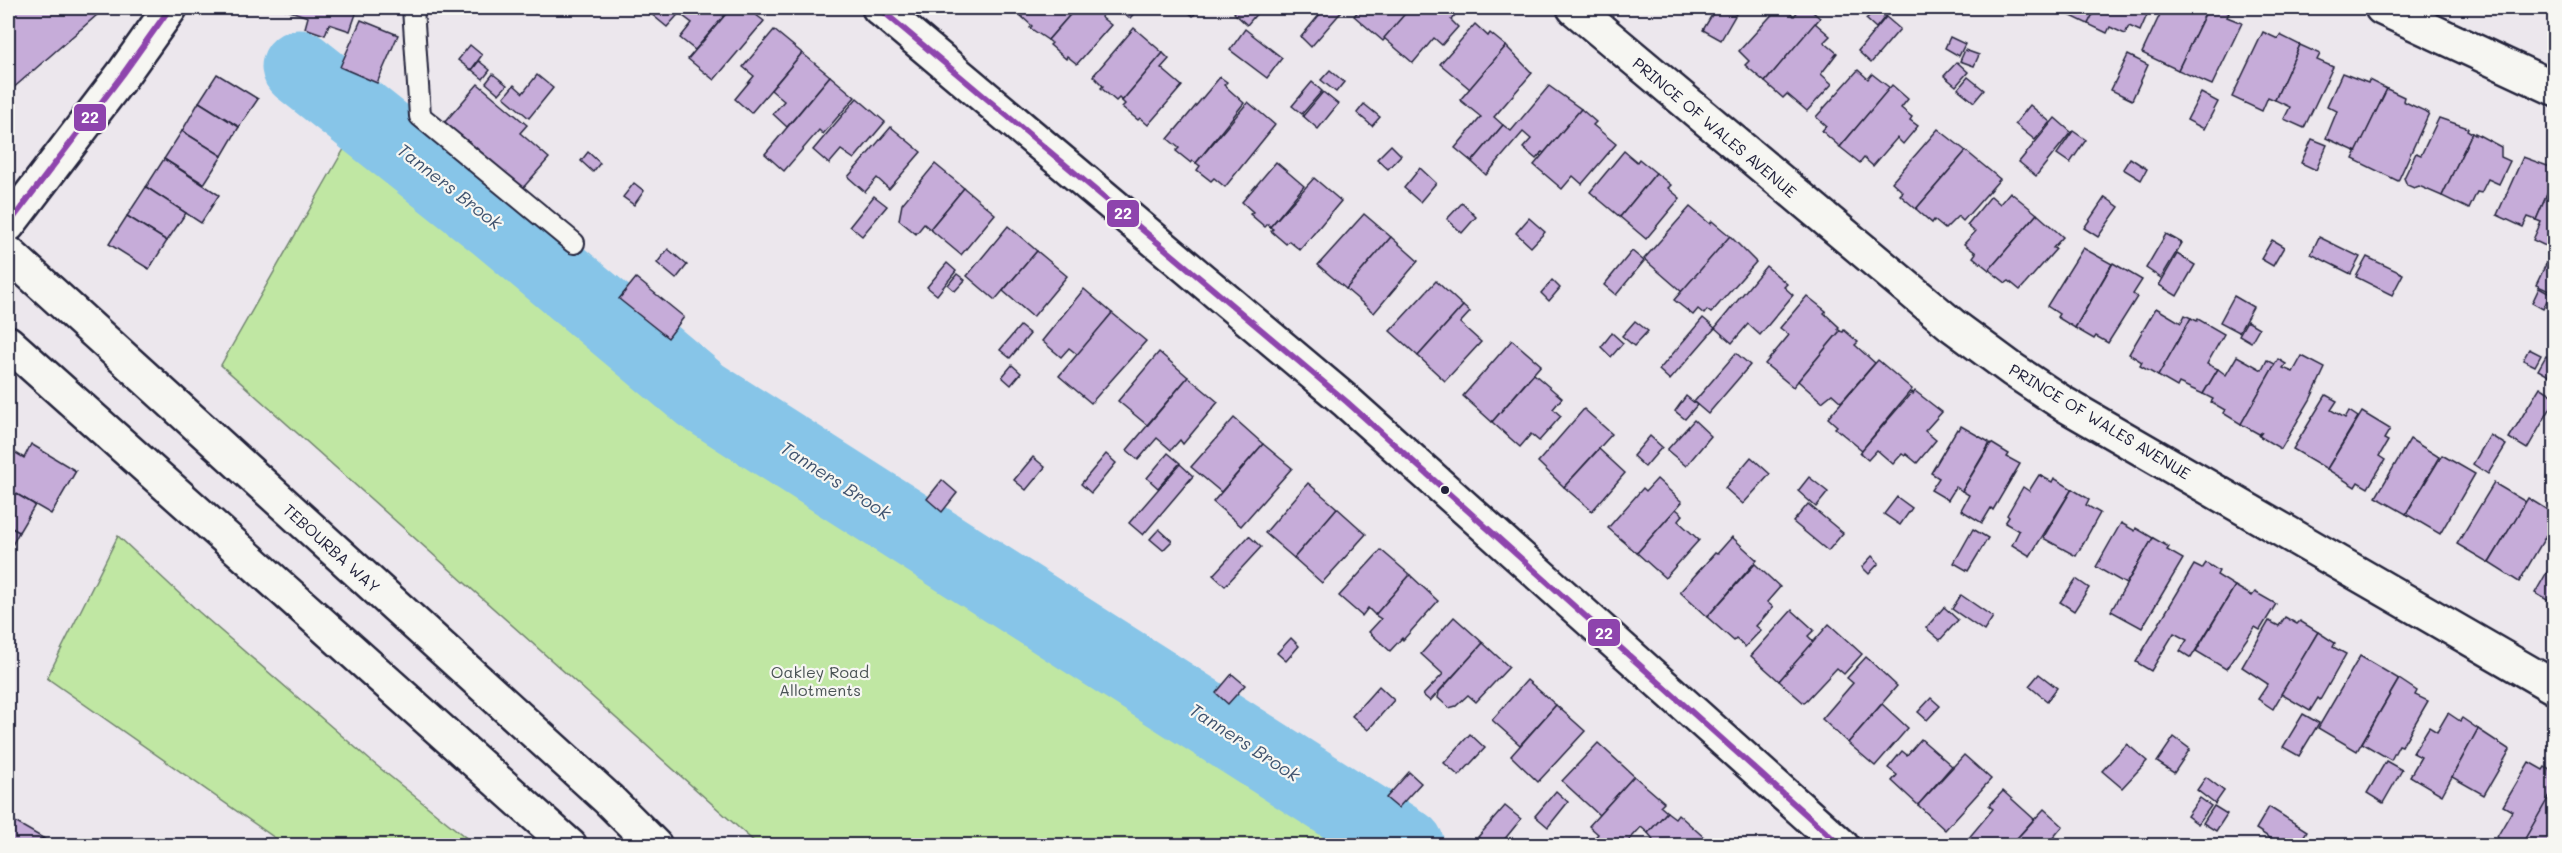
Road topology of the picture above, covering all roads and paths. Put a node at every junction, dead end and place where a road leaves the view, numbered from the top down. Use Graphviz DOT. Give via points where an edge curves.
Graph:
graph roads {
  1 [pos="170,8"];
  2 [pos="413,8"];
  3 [pos="879,8"];
  4 [pos="1574,8"];
  5 [pos="2382,8"];
  6 [pos="2554,88"];
  7 [pos="8,225"];
  8 [pos="574,243"];
  9 [pos="8,253"];
  10 [pos="8,343"];
  11 [pos="2554,687"];
  12 [pos="570,846"];
  13 [pos="655,846"];
  14 [pos="1842,846"];
  1 -- 7 [label="street"];
  2 -- 8 [label="lane" via="420,116"];
  3 -- 14 [label="street" via="1347,402"];
  4 -- 11 [label="street, PRINCE OF WALES AVENUE" via="1952,325 2013,370 2064,404"];
  5 -- 6 [label="street"];
  9 -- 13 [label="street, TEBOURBA WAY" via="591,783"];
  10 -- 12 [label="street"];
}
